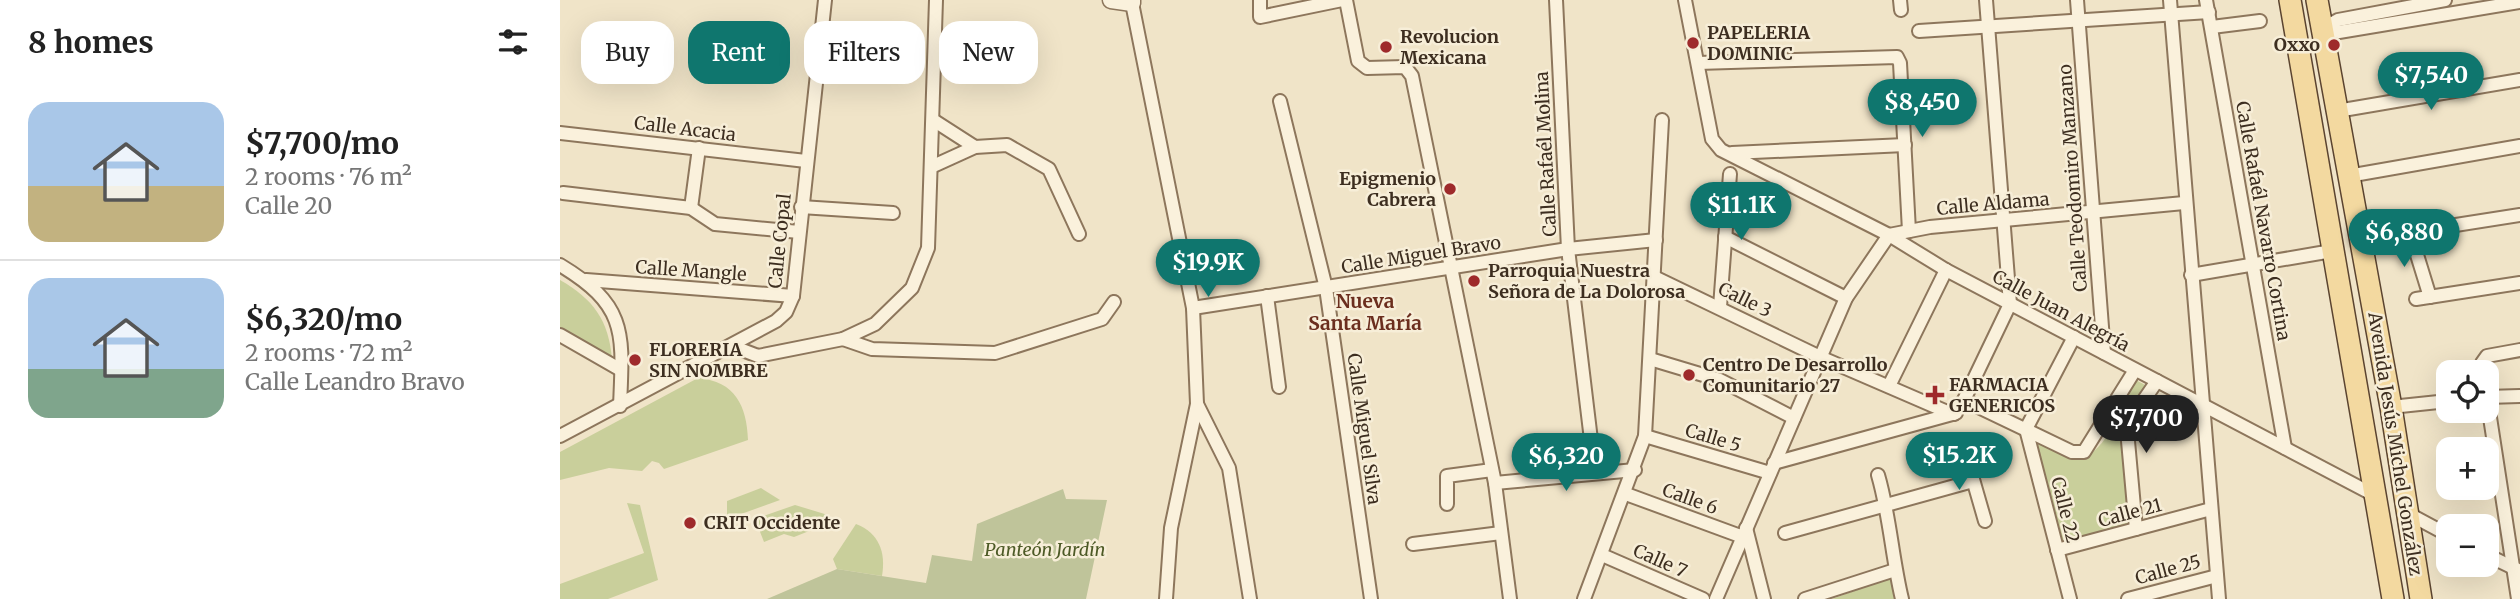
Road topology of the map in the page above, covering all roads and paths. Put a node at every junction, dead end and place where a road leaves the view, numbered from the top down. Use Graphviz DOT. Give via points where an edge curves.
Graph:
graph roads {
  1 [pos="825,0"];
  2 [pos="936,0"];
  3 [pos="1111,0"];
  4 [pos="1260,0"];
  5 [pos="1344,0"];
  6 [pos="1556,0"];
  7 [pos="1685,0"];
  8 [pos="1986,0"];
  9 [pos="2077,0"];
  10 [pos="2170,0"];
  11 [pos="2290,0"];
  12 [pos="2301,0"];
  13 [pos="2317,0"];
  14 [pos="2445,0"];
  15 [pos="1132,1"];
  16 [pos="2520,2"];
  17 [pos="2207,6"];
  18 [pos="2171,14"];
  19 [pos="2079,20"];
  20 [pos="2260,21"];
  21 [pos="1988,27"];
  22 [pos="2212,27"];
  23 [pos="2322,29"];
  24 [pos="1919,32"];
  25 [pos="1698,63"];
  26 [pos="2520,80"];
  27 [pos="1280,101"];
  28 [pos="2337,111"];
  29 [pos="933,120"];
  30 [pos="1662,120"];
  31 [pos="560,133"];
  32 [pos="1905,145"];
  33 [pos="2520,146"];
  34 [pos="975,147"];
  35 [pos="699,148"];
  36 [pos="1732,153"];
  37 [pos="806,161"];
  38 [pos="931,167"];
  39 [pos="1730,174"];
  40 [pos="2347,176"];
  41 [pos="562,193"];
  42 [pos="2321,193"];
  43 [pos="2185,203"];
  44 [pos="802,207"];
  45 [pos="691,208"];
  46 [pos="2093,212"];
  47 [pos="893,213"];
  48 [pos="2520,215"];
  49 [pos="2003,220"];
  50 [pos="1909,231"];
  51 [pos="799,232"];
  52 [pos="2410,232"];
  53 [pos="1079,234"];
  54 [pos="1889,235"];
  55 [pos="1725,237"];
  56 [pos="1656,240"];
  57 [pos="2360,240"];
  58 [pos="1569,249"];
  59 [pos="2332,251"];
  60 [pos="2253,264"];
  61 [pos="560,265"];
  62 [pos="1450,268"];
  63 [pos="1946,270"];
  64 [pos="2191,275"];
  65 [pos="1654,277"];
  66 [pos="586,280"];
  67 [pos="2520,283"];
  68 [pos="1326,289"];
  69 [pos="793,296"];
  70 [pos="1267,296"];
  71 [pos="2430,297"];
  72 [pos="1846,298"];
  73 [pos="2416,299"];
  74 [pos="1114,302"];
  75 [pos="2010,304"];
  76 [pos="1720,307"];
  77 [pos="1193,308"];
  78 [pos="560,335"];
  79 [pos="2074,337"];
  80 [pos="843,339"];
  81 [pos="732,346"];
  82 [pos="2520,349"];
  83 [pos="2104,353"];
  84 [pos="1820,357"];
  85 [pos="1650,359"];
  86 [pos="2484,360"];
  87 [pos="621,370"];
  88 [pos="2135,370"];
  89 [pos="2157,381"];
  90 [pos="1889,386"];
  91 [pos="1279,387"];
  92 [pos="2520,396"];
  93 [pos="2499,397"];
  94 [pos="1964,400"];
  95 [pos="2436,402"];
  96 [pos="1198,404"];
  97 [pos="2203,405"];
  98 [pos="620,406"];
  99 [pos="1980,407"];
  100 [pos="2391,407"];
  101 [pos="1953,414"];
  102 [pos="1794,418"];
  103 [pos="2491,423"];
  104 [pos="2026,429"];
  105 [pos="563,431"];
  106 [pos="1645,436"];
  107 [pos="2285,448"];
  108 [pos="1966,455"];
  109 [pos="1772,468"];
  110 [pos="1635,470"];
  111 [pos="1595,473"];
  112 [pos="1878,475"];
  113 [pos="1493,477"];
  114 [pos="1973,481"];
  115 [pos="1626,494"];
  116 [pos="2376,496"];
  117 [pos="1447,504"];
  118 [pos="1887,506"];
  119 [pos="2211,509"];
  120 [pos="2407,513"];
  121 [pos="1985,521"];
  122 [pos="2436,528"];
  123 [pos="2136,529"];
  124 [pos="1501,533"];
  125 [pos="1744,533"];
  126 [pos="1785,533"];
  127 [pos="1413,544"];
  128 [pos="2057,550"];
  129 [pos="1602,555"];
  130 [pos="2499,561"];
  131 [pos="1895,570"];
  132 [pos="2517,570"];
  133 [pos="2217,576"];
  134 [pos="1166,599"];
  135 [pos="1250,599"];
  136 [pos="1371,599"];
  137 [pos="1510,599"];
  138 [pos="1584,599"];
  139 [pos="1703,599"];
  140 [pos="1716,599"];
  141 [pos="1764,599"];
  142 [pos="1805,599"];
  143 [pos="1902,599"];
  144 [pos="2070,599"];
  145 [pos="2128,599"];
  146 [pos="2219,599"];
  147 [pos="2393,599"];
  148 [pos="2421,599"];
  149 [pos="2518,599"];
  1 -- 37 [label="street, Calle Copal"];
  2 -- 29 [label="street"];
  3 -- 15 [label="street"];
  4 -- 5 [label="street" via="1260,17"];
  5 -- 62 [label="street" via="1358,61 1367,68 1405,67 1412,76"];
  6 -- 58 [label="street, Calle Rafaél Molina"];
  7 -- 25 [label="street, Calle Juan Alegría"];
  8 -- 21 [label="street"];
  9 -- 19 [label="street, Calle Teodomiro Manzano"];
  10 -- 18 [label="street"];
  11 -- 42 [label="main road, Avenida Jesús Michel González"];
  12 -- 23 [label="main road" via="2310,23"];
  13 -- 23 [label="main road, Avenida Jesús Michel González"];
  14 -- 23 [label="street" via="2338,20"];
  15 -- 77 [label="street"];
  16 -- 23 [label="street" via="2339,32"];
  17 -- 18 [label="street"];
  17 -- 22 [label="street, Calle Rafaél Navarro Cortina"];
  18 -- 19 [label="street"];
  18 -- 43 [label="street"];
  19 -- 21 [label="street"];
  19 -- 46 [label="street, Calle Teodomiro Manzano"];
  20 -- 22 [label="street"];
  21 -- 24 [label="street"];
  21 -- 49 [label="street"];
  22 -- 60 [label="street, Calle Rafaél Navarro Cortina"];
  23 -- 28 [label="main road, Avenida Jesús Michel González"];
  23 -- 42 [label="main road" via="2309,52 2327,157"];
  25 -- 32 [label="street" via="1897,57"];
  25 -- 36 [label="street, Calle Juan Alegría" via="1712,139 1721,150"];
  26 -- 28 [label="street"];
  27 -- 68 [label="street, Calle Miguel Silva"];
  28 -- 40 [label="main road, Avenida Jesús Michel González"];
  29 -- 34 [label="street"];
  29 -- 38 [label="street"];
  30 -- 56 [label="street"];
  31 -- 35 [label="street, Calle Acacia"];
  32 -- 36 [label="street"];
  32 -- 50 [label="street"];
  33 -- 40 [label="street"];
  34 -- 38 [label="street"];
  34 -- 53 [label="street" via="1007,145 1045,164"];
  35 -- 37 [label="street, Calle Acacia"];
  35 -- 45 [label="street"];
  36 -- 54 [label="street, Calle Juan Alegría"];
  37 -- 44 [label="street, Calle Copal"];
  38 -- 80 [label="street" via="928,248 918,275 876,324"];
  39 -- 55 [label="street"];
  40 -- 57 [label="main road, Avenida Jesús Michel González"];
  41 -- 45 [label="street"];
  42 -- 59 [label="main road, Avenida Jesús Michel González"];
  43 -- 46 [label="street, Calle Aldama"];
  43 -- 64 [label="street"];
  44 -- 47 [label="street"];
  44 -- 51 [label="street, Calle Copal"];
  45 -- 51 [label="street" via="715,224"];
  46 -- 49 [label="street, Calle Aldama"];
  46 -- 83 [label="street, Calle Teodomiro Manzano"];
  48 -- 52 [label="street"];
  49 -- 50 [label="street, Calle Aldama"];
  49 -- 75 [label="street"];
  50 -- 54 [label="street, Calle Aldama"];
  51 -- 69 [label="street, Calle Copal"];
  52 -- 57 [label="street"];
  52 -- 71 [label="street"];
  54 -- 63 [label="street, Calle Juan Alegría"];
  54 -- 72 [label="street"];
  55 -- 72 [label="street"];
  55 -- 76 [label="street"];
  56 -- 58 [label="street, Calle Miguel Bravo"];
  56 -- 65 [label="street"];
  57 -- 100 [label="main road, Avenida Jesús Michel González"];
  58 -- 62 [label="street, Calle Miguel Bravo"];
  58 -- 111 [label="street, Calle Rafaél Molina"];
  59 -- 60 [label="street"];
  59 -- 116 [label="main road, Avenida Jesús Michel González"];
  60 -- 64 [label="street"];
  60 -- 107 [label="street, Calle Rafaél Navarro Cortina"];
  61 -- 66 [label="street"];
  62 -- 68 [label="street, Calle Miguel Bravo"];
  62 -- 113 [label="street"];
  63 -- 75 [label="street, Calle Juan Alegría"];
  63 -- 90 [label="street"];
  64 -- 97 [label="street"];
  65 -- 76 [label="street, Calle 3"];
  65 -- 85 [label="street"];
  66 -- 69 [label="street, Calle Mangle"];
  66 -- 87 [label="street" via="617,320"];
  67 -- 71 [label="street"];
  68 -- 70 [label="street, Calle Miguel Bravo"];
  68 -- 136 [label="street, Calle Miguel Silva"];
  69 -- 81 [label="street, Calle Copal" via="782,318"];
  70 -- 77 [label="street, Calle Miguel Bravo"];
  70 -- 91 [label="street"];
  71 -- 73 [label="street"];
  72 -- 84 [label="street"];
  74 -- 80 [label="street" via="1102,319 995,353 872,349"];
  75 -- 79 [label="street, Calle Juan Alegría"];
  75 -- 94 [label="street"];
  76 -- 84 [label="street, Calle 3"];
  77 -- 96 [label="street"];
  78 -- 87 [label="street"];
  79 -- 83 [label="street, Calle Juan Alegría"];
  79 -- 104 [label="street"];
  80 -- 81 [label="street" via="758,356"];
  81 -- 98 [label="street, Calle Copal"];
  82 -- 86 [label="street" via="2492,353"];
  83 -- 88 [label="street, Calle Juan Alegría"];
  84 -- 90 [label="street, Calle 3"];
  84 -- 102 [label="street"];
  85 -- 102 [label="street" via="1720,380"];
  85 -- 106 [label="street"];
  87 -- 98 [label="street"];
  88 -- 89 [label="street, Calle Juan Alegría"];
  88 -- 104 [label="street" via="2084,452 2072,452"];
  89 -- 97 [label="street, Calle Juan Alegría"];
  89 -- 123 [label="street" via="2127,429"];
  90 -- 101 [label="street, Calle 3"];
  92 -- 93 [label="street"];
  94 -- 99 [label="street"];
  94 -- 101 [label="street"];
  95 -- 100 [label="street"];
  96 -- 134 [label="street" via="1171,528"];
  96 -- 135 [label="street" via="1229,468"];
  97 -- 107 [label="street, Calle Juan Alegría"];
  97 -- 119 [label="street"];
  98 -- 105 [label="street, Calle Copal"];
  99 -- 101 [label="street"];
  99 -- 104 [label="street"];
  100 -- 120 [label="main road, Avenida Jesús Michel González"];
  101 -- 109 [label="street"];
  102 -- 109 [label="street"];
  103 -- 132 [label="street"];
  104 -- 128 [label="street, Calle 22"];
  106 -- 109 [label="street, Calle 5"];
  106 -- 110 [label="street"];
  107 -- 116 [label="street, Calle Juan Alegría"];
  108 -- 114 [label="street"];
  109 -- 125 [label="street"];
  110 -- 111 [label="street"];
  110 -- 115 [label="street"];
  111 -- 113 [label="street"];
  112 -- 118 [label="street"];
  113 -- 117 [label="street" via="1447,476"];
  113 -- 124 [label="street"];
  114 -- 118 [label="street"];
  114 -- 121 [label="street"];
  115 -- 125 [label="street, Calle 6"];
  115 -- 129 [label="street"];
  116 -- 147 [label="main road, Avenida Jesús Michel González"];
  118 -- 126 [label="street"];
  118 -- 131 [label="street"];
  119 -- 123 [label="street, Calle 21"];
  119 -- 133 [label="street"];
  120 -- 122 [label="street"];
  120 -- 148 [label="main road, Avenida Jesús Michel González"];
  123 -- 128 [label="street, Calle 21"];
  124 -- 127 [label="street"];
  124 -- 137 [label="street"];
  125 -- 140 [label="street"];
  125 -- 141 [label="street"];
  128 -- 144 [label="street, Calle 22"];
  129 -- 138 [label="street"];
  129 -- 139 [label="street, Calle 7"];
  130 -- 132 [label="street"];
  131 -- 142 [label="street"];
  131 -- 143 [label="street"];
  132 -- 149 [label="street"];
  133 -- 145 [label="street, Calle 25"];
  133 -- 146 [label="street"];
}
